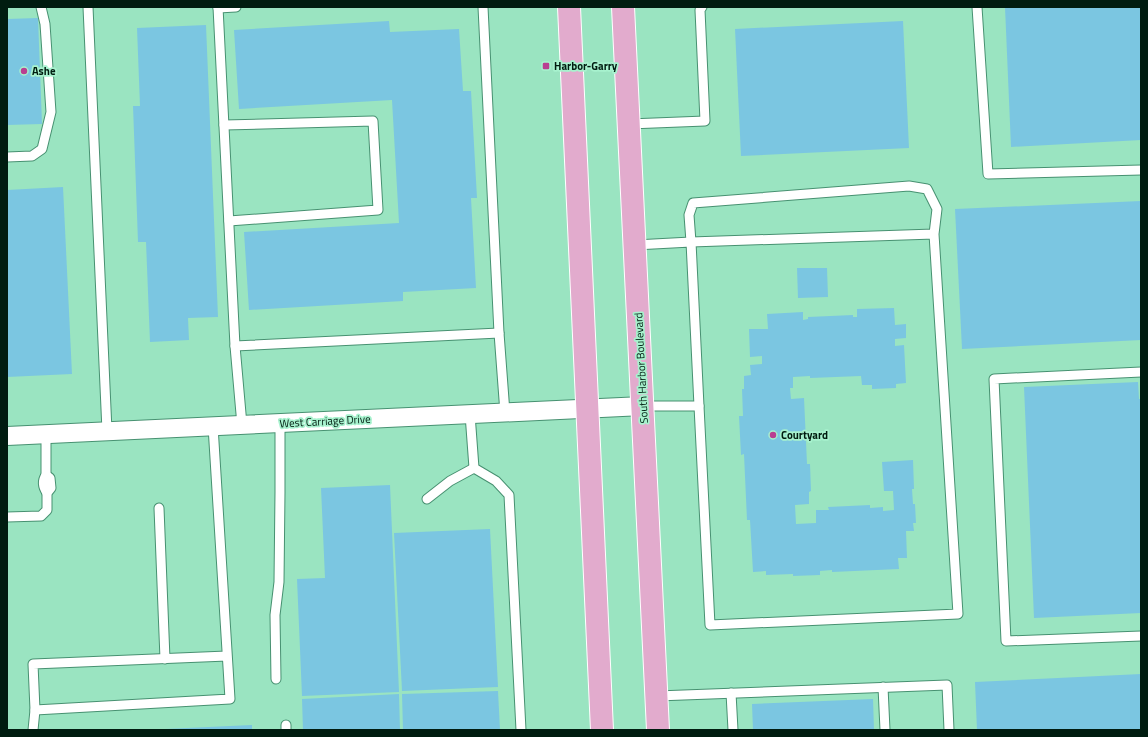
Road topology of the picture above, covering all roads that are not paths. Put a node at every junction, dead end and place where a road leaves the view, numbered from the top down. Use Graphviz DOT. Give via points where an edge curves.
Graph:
graph roads {
  1 [pos="41,7"];
  2 [pos="88,7"];
  3 [pos="218,7"];
  4 [pos="236,7"];
  5 [pos="483,7"];
  6 [pos="569,7"];
  7 [pos="623,7"];
  8 [pos="702,7"];
  9 [pos="977,7"];
  10 [pos="629,124"];
  11 [pos="224,125"];
  12 [pos="7,157"];
  13 [pos="1141,170"];
  14 [pos="229,221"];
  15 [pos="934,234"];
  16 [pos="691,242"];
  17 [pos="635,245"];
  18 [pos="500,333"];
  19 [pos="235,346"];
  20 [pos="1141,372"];
  21 [pos="643,406"];
  22 [pos="699,406"];
  23 [pos="588,409"];
  24 [pos="505,413"];
  25 [pos="470,414"];
  26 [pos="280,423"];
  27 [pos="242,425"];
  28 [pos="213,426"];
  29 [pos="108,431"];
  30 [pos="46,434"];
  31 [pos="7,436"];
  32 [pos="474,468"];
  33 [pos="428,499"];
  34 [pos="159,508"];
  35 [pos="7,517"];
  36 [pos="1141,636"];
  37 [pos="227,656"];
  38 [pos="165,659"];
  39 [pos="276,679"];
  40 [pos="883,687"];
  41 [pos="731,693"];
  42 [pos="657,696"];
  43 [pos="35,710"];
  44 [pos="33,730"];
  45 [pos="521,730"];
  46 [pos="602,730"];
  47 [pos="658,730"];
  48 [pos="733,730"];
  49 [pos="885,730"];
  50 [pos="949,730"];
  1 -- 12 [label="lane" via="45,24 51,112 42,149 32,156"];
  2 -- 29 [label="lane"];
  3 -- 4 [label="lane"];
  3 -- 11 [label="lane"];
  5 -- 18 [label="lane"];
  6 -- 23 [label="main road"];
  7 -- 10 [label="main road, South Harbor Boulevard"];
  8 -- 10 [label="lane" via="700,10 705,121"];
  9 -- 13 [label="lane" via="988,174"];
  10 -- 17 [label="main road, South Harbor Boulevard"];
  11 -- 14 [label="lane"];
  11 -- 14 [label="lane" via="374,121 378,210"];
  14 -- 19 [label="lane"];
  15 -- 16 [label="lane"];
  15 -- 16 [label="lane" via="937,209 927,189 909,186 693,203 689,215"];
  15 -- 22 [label="lane" via="958,614 710,625"];
  16 -- 17 [label="lane"];
  16 -- 22 [label="lane"];
  17 -- 21 [label="main road, South Harbor Boulevard"];
  18 -- 19 [label="lane"];
  18 -- 24 [label="lane"];
  19 -- 27 [label="lane"];
  20 -- 36 [label="lane" via="994,379 1006,641"];
  21 -- 22 [label="lane"];
  21 -- 23 [label="street, West Carriage Drive"];
  21 -- 42 [label="main road, South Harbor Boulevard"];
  23 -- 24 [label="street, West Carriage Drive"];
  23 -- 46 [label="main road"];
  24 -- 25 [label="street, West Carriage Drive"];
  25 -- 26 [label="street, West Carriage Drive"];
  25 -- 32 [label="lane"];
  26 -- 27 [label="street, West Carriage Drive"];
  26 -- 39 [label="lane"];
  27 -- 28 [label="street, West Carriage Drive"];
  28 -- 29 [label="street, West Carriage Drive"];
  28 -- 37 [label="lane"];
  29 -- 30 [label="street, West Carriage Drive"];
  30 -- 31 [label="street, West Carriage Drive"];
  30 -- 35 [label="lane" via="46,475 43,479 47,493 47,510 41,516"];
  32 -- 33 [label="lane" via="450,480"];
  32 -- 45 [label="lane" via="496,481 509,495"];
  34 -- 38 [label="lane"];
  37 -- 38 [label="lane"];
  37 -- 43 [label="lane" via="230,699"];
  38 -- 43 [label="lane" via="32,664"];
  40 -- 41 [label="lane"];
  40 -- 49 [label="lane"];
  40 -- 50 [label="lane" via="947,685"];
  41 -- 42 [label="lane"];
  41 -- 48 [label="lane"];
  42 -- 47 [label="main road, South Harbor Boulevard"];
  43 -- 44 [label="lane"];
}
